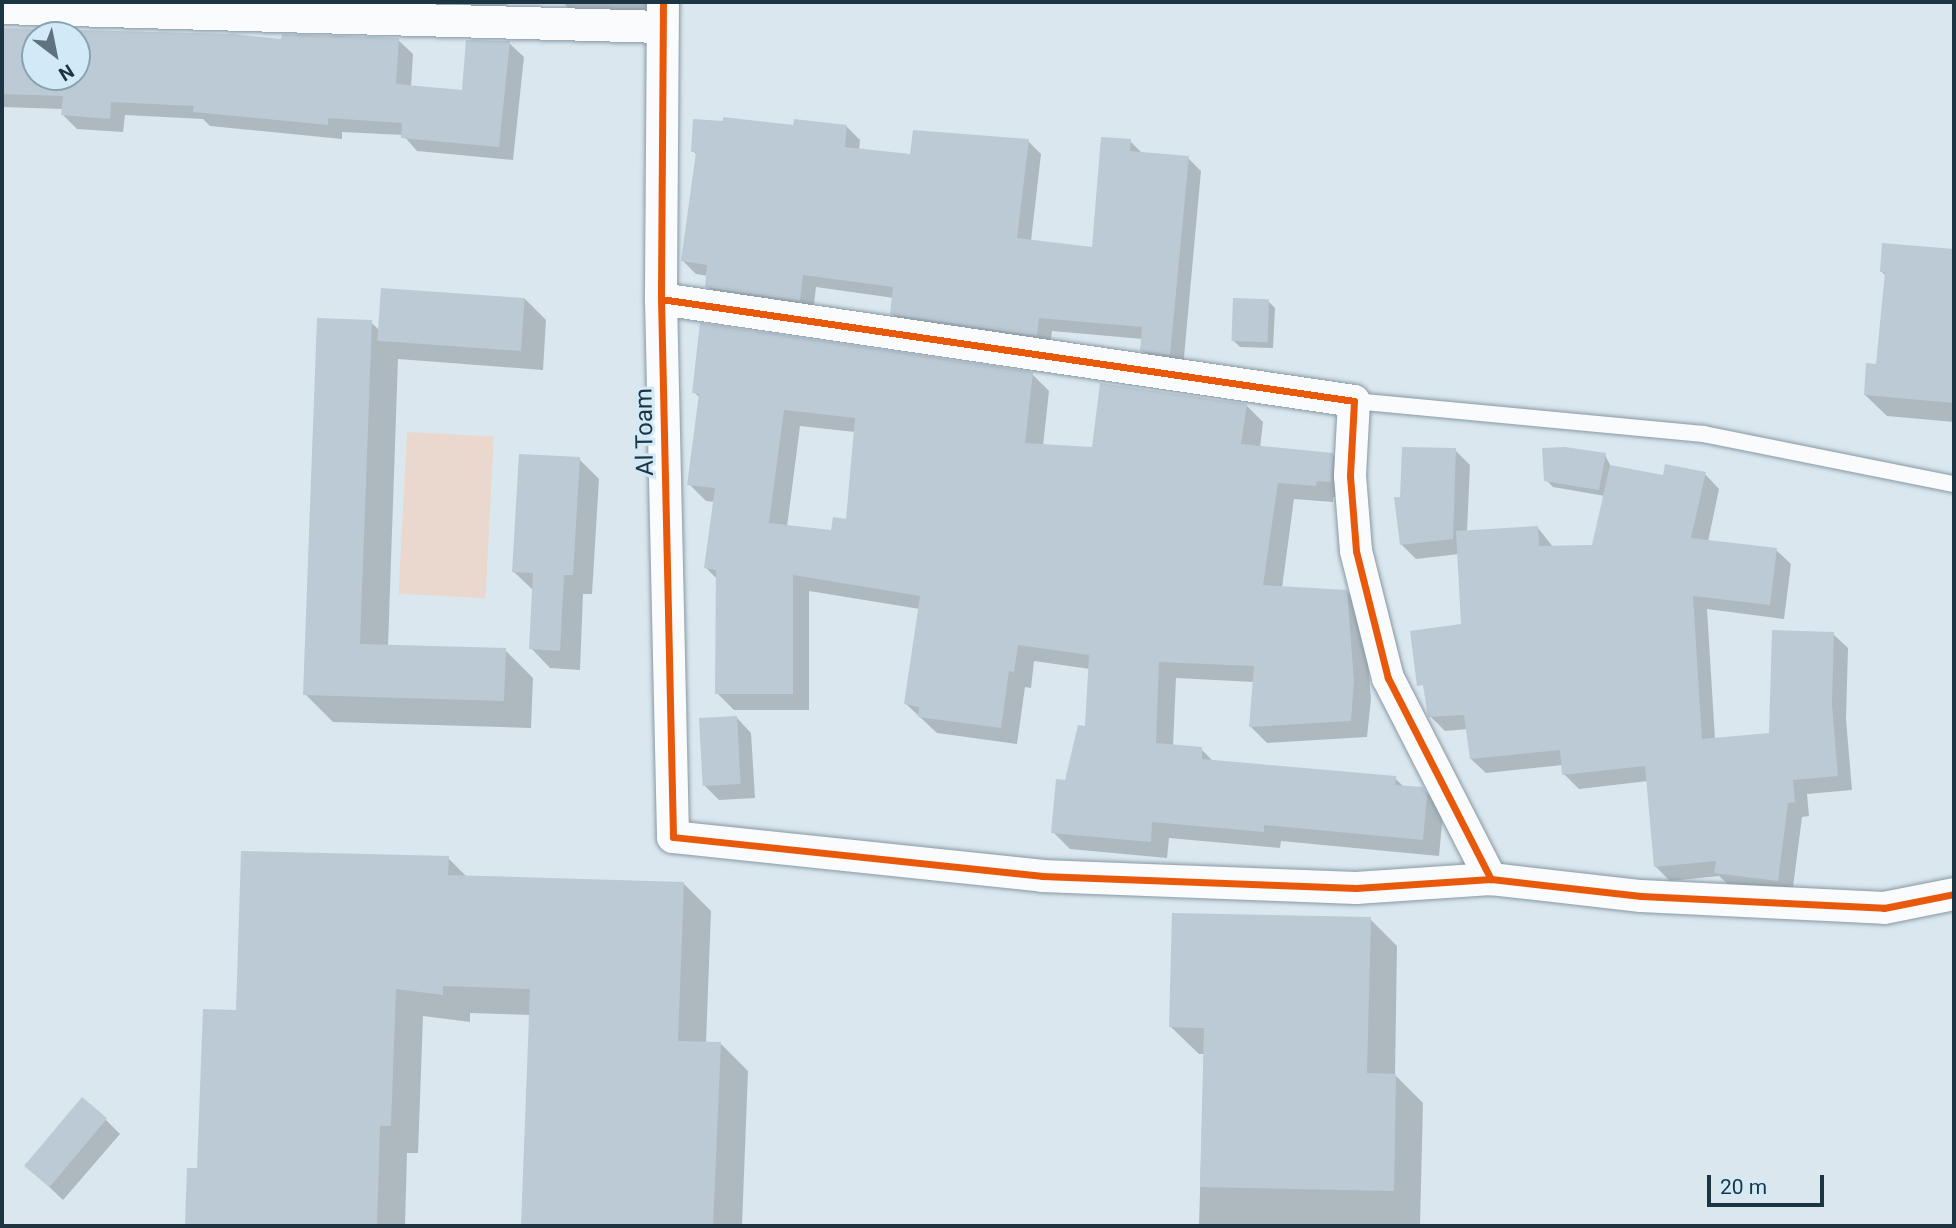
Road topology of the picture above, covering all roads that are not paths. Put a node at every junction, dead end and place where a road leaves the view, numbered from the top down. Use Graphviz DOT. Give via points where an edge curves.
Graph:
graph roads {
  1 [pos="2,8"];
  2 [pos="661,14"];
  3 [pos="661,299"];
  4 [pos="1354,401"];
  5 [pos="1954,484"];
  6 [pos="1491,878"];
  7 [pos="1954,894"];
  1 -- 2 [label="street"];
  2 -- 3 [label="street, Al Toam"];
  3 -- 4 [label="street"];
  3 -- 6 [label="street, Al Toam" via="673,837 1042,876 1356,888"];
  4 -- 5 [label="lane" via="1703,434"];
  4 -- 6 [label="street" via="1350,476 1356,551 1388,678"];
  6 -- 7 [label="street" via="1641,895 1884,908"];
}
